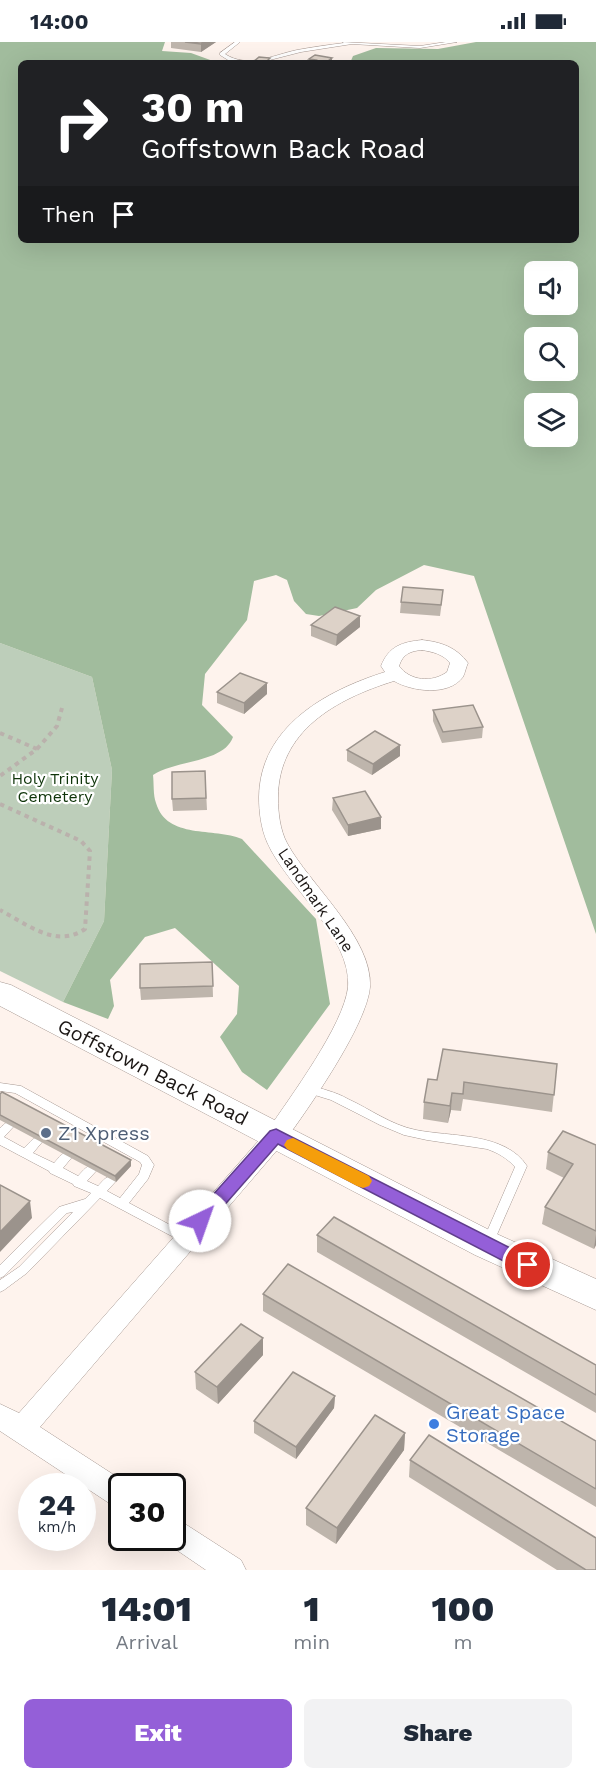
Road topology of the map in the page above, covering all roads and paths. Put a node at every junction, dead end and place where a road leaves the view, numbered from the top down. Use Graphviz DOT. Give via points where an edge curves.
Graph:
graph roads {
  1 [pos="238,42"];
  2 [pos="343,42"];
  3 [pos="455,42"];
  4 [pos="350,44"];
  5 [pos="234,60"];
  6 [pos="273,60"];
  7 [pos="396,674"];
  8 [pos="62,708"];
  9 [pos="0,734"];
  10 [pos="37,749"];
  11 [pos="0,776"];
  12 [pos="0,804"];
  13 [pos="0,910"];
  14 [pos="0,993"];
  15 [pos="0,1087"];
  16 [pos="18,1089"];
  17 [pos="309,1089"];
  18 [pos="6,1100"];
  19 [pos="37,1100"];
  20 [pos="26,1110"];
  21 [pos="65,1116"];
  22 [pos="10,1125"];
  23 [pos="54,1126"];
  24 [pos="92,1131"];
  25 [pos="0,1135"];
  26 [pos="276,1136"];
  27 [pos="0,1140"];
  28 [pos="38,1141"];
  29 [pos="83,1141"];
  30 [pos="117,1144"];
  31 [pos="25,1154"];
  32 [pos="107,1154"];
  33 [pos="135,1155"];
  34 [pos="67,1156"];
  35 [pos="126,1164"];
  36 [pos="92,1169"];
  37 [pos="54,1170"];
  38 [pos="111,1180"];
  39 [pos="78,1183"];
  40 [pos="98,1193"];
  41 [pos="89,1203"];
  42 [pos="120,1205"];
  43 [pos="185,1238"];
  44 [pos="487,1245"];
  45 [pos="0,1273"];
  46 [pos="0,1287"];
  47 [pos="596,1295"];
  48 [pos="11,1422"];
  49 [pos="108,1487"];
  50 [pos="186,1540"];
  51 [pos="231,1570"];
  1 -- 5 [label="lane" via="222,54"];
  2 -- 4 [label="lane"];
  3 -- 4 [label="lane" via="420,47"];
  4 -- 6 [label="lane" via="293,52"];
  7 -- 17 [label="street, Landmark Lane" via="357,689 296,727 281,747 270,781 268,809 277,843 344,938 357,968 356,1002"];
  8 -- 10 [label="path" via="57,726"];
  9 -- 10 [label="path"];
  10 -- 11 [label="path"];
  12 -- 13 [label="path" via="81,842 90,851 85,928 80,934 56,939"];
  14 -- 26 [label="main road, Goffstown Back Road"];
  15 -- 16 [label="lane"];
  16 -- 18 [label="lane"];
  16 -- 19 [label="lane"];
  17 -- 26 [label="street, Landmark Lane"];
  17 -- 44 [label="lane" via="413,1134 493,1146 514,1156 521,1166"];
  19 -- 20 [label="lane"];
  19 -- 21 [label="lane"];
  21 -- 23 [label="lane"];
  21 -- 24 [label="lane"];
  22 -- 25 [label="lane"];
  24 -- 29 [label="lane"];
  24 -- 30 [label="lane"];
  26 -- 43 [label="street, Landmark Lane"];
  26 -- 44 [label="main road, Goffstown Back Road"];
  27 -- 31 [label="lane"];
  28 -- 31 [label="lane"];
  30 -- 32 [label="lane"];
  30 -- 33 [label="lane"];
  31 -- 37 [label="lane"];
  33 -- 35 [label="lane"];
  33 -- 42 [label="lane" via="148,1165 144,1176"];
  34 -- 37 [label="lane"];
  36 -- 39 [label="lane"];
  37 -- 39 [label="lane"];
  38 -- 40 [label="lane"];
  39 -- 40 [label="lane"];
  40 -- 41 [label="lane"];
  40 -- 42 [label="lane"];
  41 -- 45 [label="lane" via="63,1210"];
  41 -- 46 [label="lane" via="23,1270"];
  42 -- 43 [label="lane"];
  43 -- 48 [label="street, Landmark Lane"];
  44 -- 47 [label="main road, Goffstown Back Road"];
  48 -- 49 [label="street"];
  50 -- 51 [label="street"];
}
